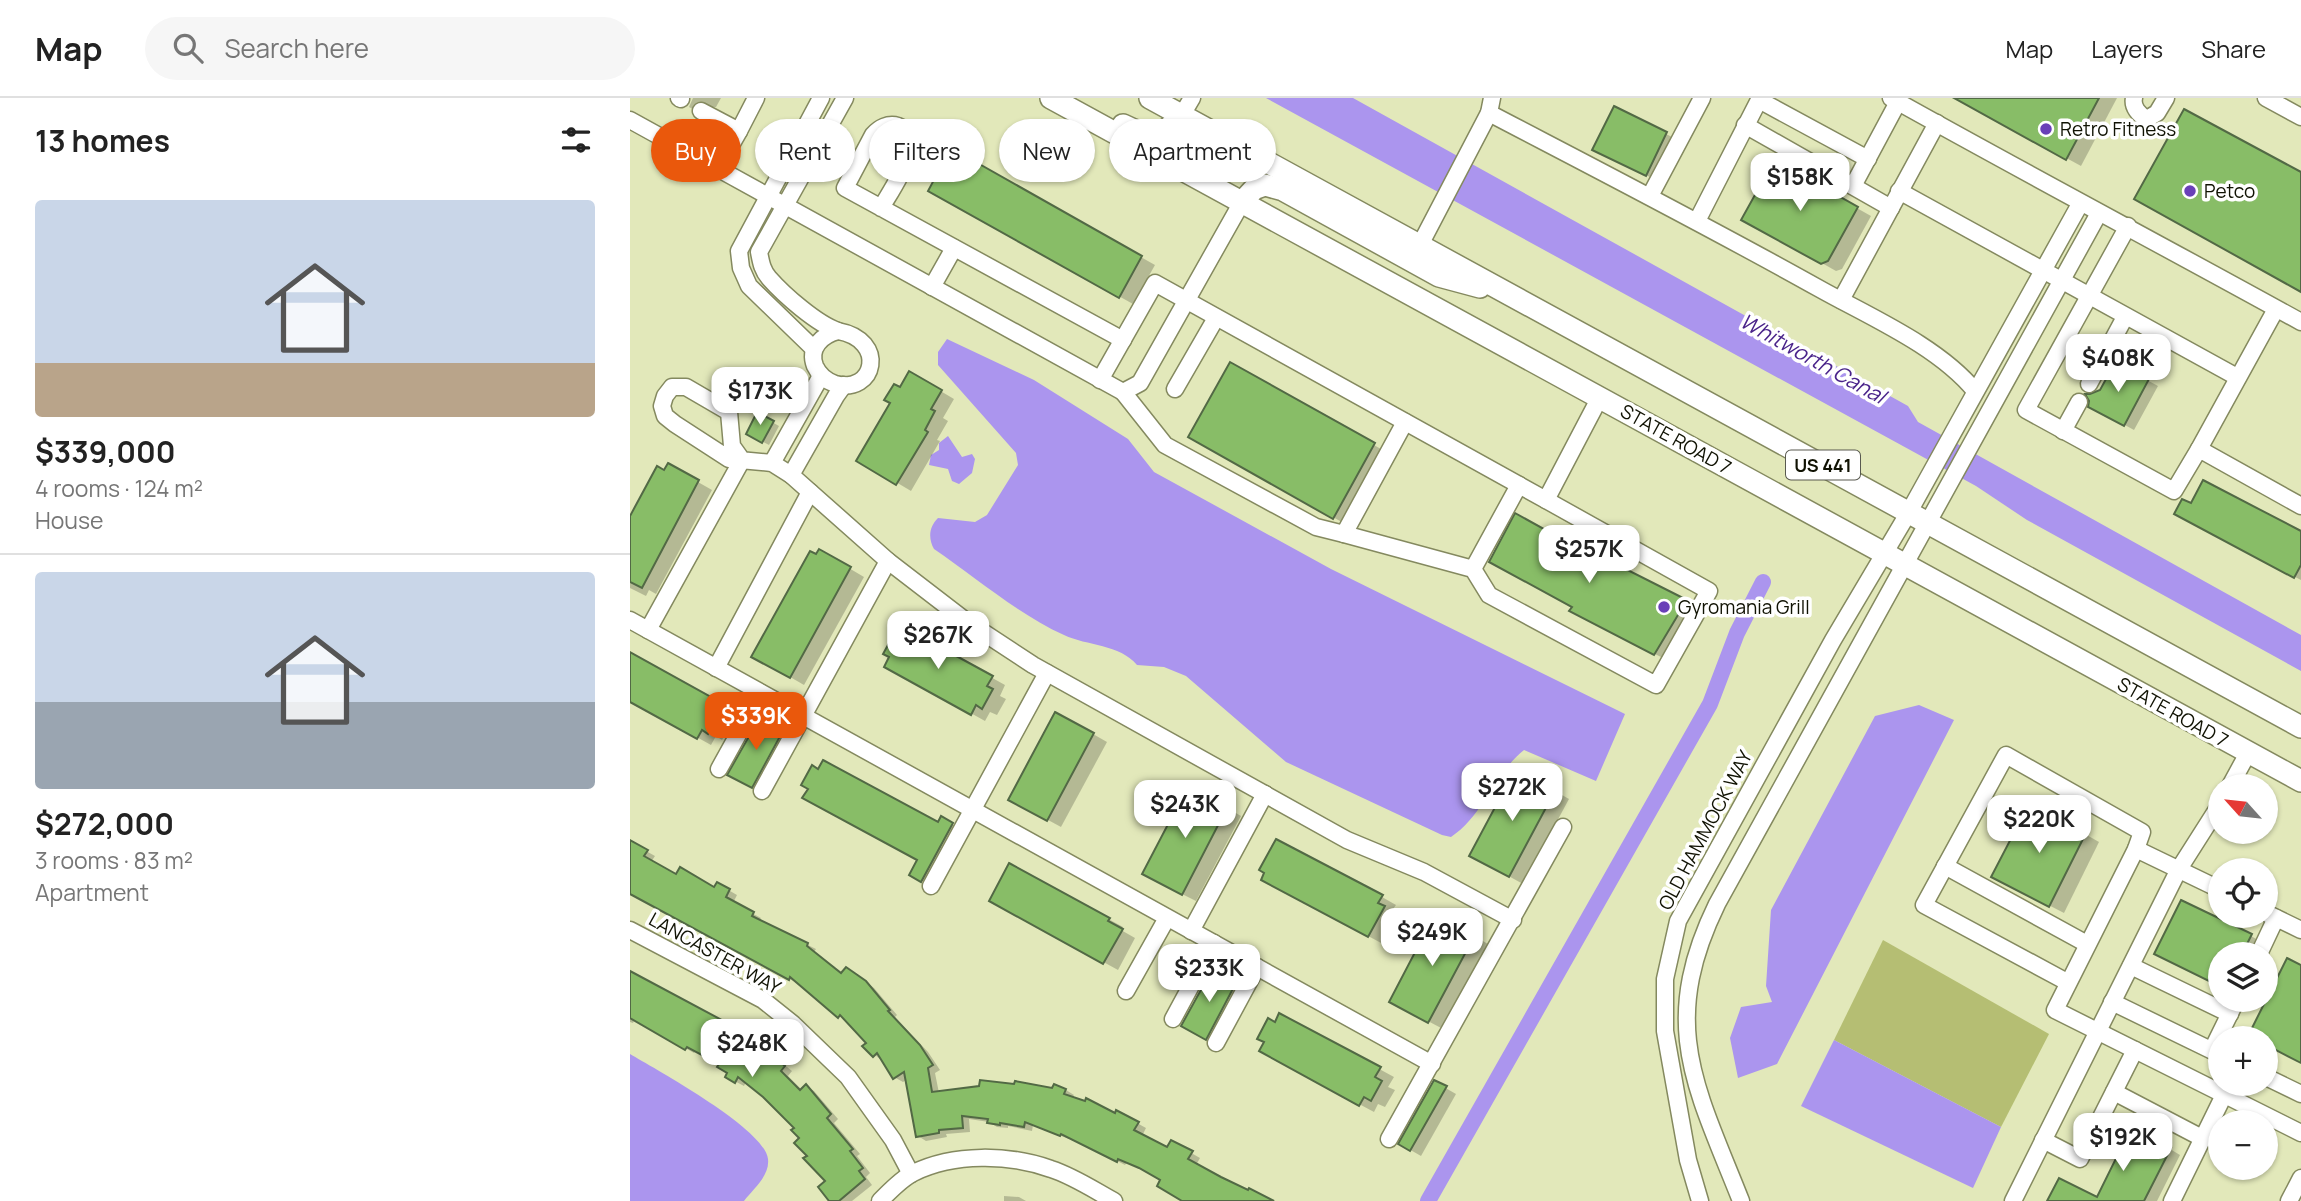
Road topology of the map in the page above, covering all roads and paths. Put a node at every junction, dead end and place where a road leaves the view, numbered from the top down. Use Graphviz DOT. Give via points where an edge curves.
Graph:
graph roads {
  1 [pos="756,98"];
  2 [pos="821,98"];
  3 [pos="845,98"];
  4 [pos="1052,98"];
  5 [pos="1150,98"];
  6 [pos="1702,98"];
  7 [pos="2134,98"];
  8 [pos="2166,98"];
  9 [pos="2266,98"];
  10 [pos="1759,99"];
  11 [pos="1895,100"];
  12 [pos="1491,105"];
  13 [pos="1187,107"];
  14 [pos="701,111"];
  15 [pos="2301,117"];
  16 [pos="716,119"];
  17 [pos="630,120"];
  18 [pos="1937,123"];
  19 [pos="1745,125"];
  20 [pos="741,126"];
  21 [pos="651,131"];
  22 [pos="1868,159"];
  23 [pos="741,181"];
  24 [pos="1853,186"];
  25 [pos="1899,191"];
  26 [pos="767,195"];
  27 [pos="1650,196"];
  28 [pos="1242,202"];
  29 [pos="2080,204"];
  30 [pos="786,205"];
  31 [pos="881,208"];
  32 [pos="1891,208"];
  33 [pos="2099,213"];
  34 [pos="1697,221"];
  35 [pos="2128,226"];
  36 [pos="1420,245"];
  37 [pos="954,248"];
  38 [pos="2043,271"];
  39 [pos="2062,282"];
  40 [pos="932,287"];
  41 [pos="1500,288"];
  42 [pos="2088,297"];
  43 [pos="1840,300"];
  44 [pos="1186,301"];
  45 [pos="2276,309"];
  46 [pos="2125,317"];
  47 [pos="1216,318"];
  48 [pos="2301,322"];
  49 [pos="838,331"];
  50 [pos="1123,340"];
  51 [pos="814,349"];
  52 [pos="821,376"];
  53 [pos="2237,377"];
  54 [pos="1100,380"];
  55 [pos="2089,384"];
  56 [pos="844,385"];
  57 [pos="1175,389"];
  58 [pos="1976,391"];
  59 [pos="1123,392"];
  60 [pos="1600,397"];
  61 [pos="2079,402"];
  62 [pos="1405,422"];
  63 [pos="2063,431"];
  64 [pos="2199,449"];
  65 [pos="742,460"];
  66 [pos="772,463"];
  67 [pos="791,475"];
  68 [pos="1519,485"];
  69 [pos="810,492"];
  70 [pos="1546,500"];
  71 [pos="2301,506"];
  72 [pos="1909,512"];
  73 [pos="1929,522"];
  74 [pos="1344,534"];
  75 [pos="1885,553"];
  76 [pos="888,561"];
  77 [pos="1906,564"];
  78 [pos="1473,569"];
  79 [pos="630,620"];
  80 [pos="648,630"];
  81 [pos="716,668"];
  82 [pos="1047,673"];
  83 [pos="761,693"];
  84 [pos="802,716"];
  85 [pos="2301,727"];
  86 [pos="2248,752"];
  87 [pos="719,769"];
  88 [pos="2236,774"];
  89 [pos="2301,781"];
  90 [pos="762,791"];
  91 [pos="1265,794"];
  92 [pos="972,810"];
  93 [pos="2208,823"];
  94 [pos="1563,827"];
  95 [pos="2136,849"];
  96 [pos="1945,866"];
  97 [pos="2179,869"];
  98 [pos="2208,884"];
  99 [pos="931,886"];
  100 [pos="1167,918"];
  101 [pos="2278,918"];
  102 [pos="1513,920"];
  103 [pos="630,930"];
  104 [pos="2301,930"];
  105 [pos="1191,931"];
  106 [pos="1214,943"];
  107 [pos="2087,944"];
  108 [pos="2131,966"];
  109 [pos="1257,967"];
  110 [pos="2067,982"];
  111 [pos="1126,991"];
  112 [pos="2208,997"];
  113 [pos="2112,1002"];
  114 [pos="1173,1019"];
  115 [pos="2098,1032"];
  116 [pos="1216,1043"];
  117 [pos="2208,1049"];
  118 [pos="2135,1050"];
  119 [pos="1432,1064"];
  120 [pos="2278,1083"];
  121 [pos="2208,1087"];
  122 [pos="2114,1092"];
  123 [pos="2301,1094"];
  124 [pos="2224,1096"];
  125 [pos="2226,1096"];
  126 [pos="2301,1133"];
  127 [pos="2203,1138"];
  128 [pos="1389,1139"];
  129 [pos="2043,1140"];
  130 [pos="1718,1143"];
  131 [pos="911,1174"];
  132 [pos="2301,1178"];
  133 [pos="880,1201"];
  134 [pos="1114,1201"];
  135 [pos="1700,1201"];
  136 [pos="1741,1201"];
  137 [pos="1754,1201"];
  138 [pos="2012,1201"];
  139 [pos="2172,1201"];
  140 [pos="2289,1201"];
  1 -- 20 [label="street"];
  2 -- 26 [label="street"];
  3 -- 30 [label="street"];
  4 -- 13 [label="main road" via="1097,111 1141,134 1159,135 1168,130"];
  4 -- 28 [label="main road, STATE ROAD 7 / US 441"];
  5 -- 13 [label="main road, US 441"];
  6 -- 27 [label="street"];
  7 -- 8 [label="street" via="2135,108 2147,119"];
  9 -- 15 [label="street"];
  10 -- 19 [label="street"];
  10 -- 22 [label="street"];
  11 -- 18 [label="street"];
  11 -- 22 [label="street"];
  12 -- 27 [label="street"];
  12 -- 36 [label="street"];
  13 -- 36 [label="main road, US 441"];
  14 -- 16 [label="street"];
  17 -- 21 [label="street"];
  18 -- 25 [label="street"];
  18 -- 29 [label="street"];
  19 -- 24 [label="street"];
  19 -- 34 [label="street"];
  22 -- 24 [label="street"];
  23 -- 26 [label="street"];
  24 -- 32 [label="street"];
  25 -- 32 [label="street"];
  25 -- 38 [label="street"];
  26 -- 30 [label="street"];
  26 -- 51 [label="street" via="739,251 741,268 749,286"];
  27 -- 34 [label="street"];
  28 -- 41 [label="main road" via="1265,185 1283,190 1439,276"];
  28 -- 44 [label="street"];
  28 -- 60 [label="main road, STATE ROAD 7 / US 441"];
  29 -- 33 [label="street"];
  29 -- 38 [label="street, OLD HAMMOCK WAY"];
  30 -- 40 [label="street"];
  30 -- 49 [label="street" via="759,252 761,265 815,320"];
  31 -- 31 [label="street" via="845,188 873,135 891,125 909,135 912,149"];
  31 -- 37 [label="street"];
  32 -- 43 [label="street"];
  33 -- 35 [label="street"];
  33 -- 39 [label="street"];
  34 -- 43 [label="street"];
  35 -- 42 [label="street"];
  35 -- 45 [label="street"];
  36 -- 41 [label="main road, US 441"];
  37 -- 40 [label="street"];
  37 -- 50 [label="street"];
  38 -- 39 [label="street"];
  38 -- 58 [label="street, OLD HAMMOCK WAY"];
  39 -- 42 [label="street"];
  39 -- 73 [label="street"];
  40 -- 54 [label="street"];
  41 -- 72 [label="main road, US 441"];
  42 -- 46 [label="street"];
  42 -- 63 [label="street" via="2026,410"];
  43 -- 58 [label="street" via="1949,365"];
  44 -- 47 [label="street"];
  44 -- 50 [label="street" via="1155,283"];
  44 -- 59 [label="street" via="1140,383"];
  45 -- 48 [label="street"];
  45 -- 53 [label="street"];
  46 -- 53 [label="street"];
  46 -- 55 [label="street"];
  47 -- 57 [label="street"];
  47 -- 62 [label="street"];
  49 -- 51 [label="street" via="819,340"];
  49 -- 56 [label="street" via="863,341 871,364 857,383"];
  50 -- 54 [label="street"];
  51 -- 52 [label="street"];
  52 -- 56 [label="street"];
  52 -- 66 [label="street"];
  53 -- 64 [label="street"];
  54 -- 59 [label="street"];
  56 -- 67 [label="street"];
  58 -- 72 [label="street, OLD HAMMOCK WAY"];
  59 -- 74 [label="street" via="1164,445 1316,527"];
  60 -- 70 [label="street"];
  60 -- 75 [label="main road, STATE ROAD 7 / US 441"];
  61 -- 63 [label="street"];
  62 -- 68 [label="street"];
  62 -- 74 [label="street"];
  63 -- 64 [label="street" via="2174,491"];
  64 -- 71 [label="street"];
  65 -- 65 [label="street" via="732,446 729,412 685,387 672,387 662,406 665,416 729,459"];
  65 -- 66 [label="street"];
  65 -- 80 [label="street"];
  66 -- 67 [label="street"];
  67 -- 69 [label="street"];
  68 -- 70 [label="street"];
  68 -- 78 [label="street"];
  69 -- 76 [label="street"];
  69 -- 81 [label="street"];
  70 -- 78 [label="street" via="1709,590 1656,685 1489,595"];
  72 -- 73 [label="main road, US 441"];
  72 -- 75 [label="street, OLD HAMMOCK WAY"];
  73 -- 77 [label="street"];
  73 -- 85 [label="main road, US 441"];
  74 -- 78 [label="street"];
  75 -- 77 [label="main road, STATE ROAD 7 / US 441"];
  75 -- 135 [label="street, OLD HAMMOCK WAY" via="1685,905 1672,942 1665,979 1665,1031"];
  76 -- 82 [label="street" via="966,621"];
  76 -- 84 [label="street"];
  77 -- 86 [label="main road, STATE ROAD 7 / US 441"];
  77 -- 130 [label="street" via="1699,944 1688,994 1687,1039 1695,1082"];
  79 -- 80 [label="street"];
  80 -- 81 [label="street"];
  81 -- 83 [label="street"];
  82 -- 91 [label="street"];
  82 -- 92 [label="street"];
  83 -- 84 [label="street"];
  83 -- 87 [label="street"];
  84 -- 90 [label="street"];
  84 -- 92 [label="street"];
  86 -- 88 [label="street"];
  86 -- 89 [label="main road, STATE ROAD 7 / US 441"];
  91 -- 102 [label="street" via="1347,840 1424,872"];
  91 -- 105 [label="street"];
  92 -- 99 [label="street"];
  92 -- 100 [label="street"];
  93 -- 97 [label="street"];
  94 -- 102 [label="street"];
  95 -- 96 [label="street" via="2142,832 2006,755"];
  95 -- 97 [label="street"];
  95 -- 107 [label="street"];
  96 -- 107 [label="street"];
  96 -- 110 [label="street" via="1924,905"];
  97 -- 98 [label="street"];
  97 -- 108 [label="street"];
  100 -- 105 [label="street"];
  100 -- 111 [label="street"];
  101 -- 104 [label="street"];
  102 -- 119 [label="street"];
  103 -- 131 [label="street, LANCASTER WAY" via="763,1000 793,1024 848,1077"];
  105 -- 106 [label="street"];
  106 -- 109 [label="street"];
  106 -- 114 [label="street"];
  107 -- 110 [label="street"];
  108 -- 112 [label="street"];
  108 -- 113 [label="street"];
  109 -- 116 [label="street"];
  109 -- 119 [label="street"];
  110 -- 115 [label="street" via="2055,1010"];
  113 -- 115 [label="street"];
  113 -- 117 [label="street"];
  115 -- 118 [label="street"];
  115 -- 129 [label="street"];
  118 -- 121 [label="street"];
  118 -- 122 [label="street"];
  119 -- 128 [label="street"];
  120 -- 123 [label="street"];
  122 -- 127 [label="street"];
  122 -- 129 [label="street" via="2080,1159"];
  124 -- 127 [label="street"];
  125 -- 126 [label="street"];
  127 -- 139 [label="street"];
  129 -- 138 [label="street"];
  130 -- 136 [label="street"];
  130 -- 137 [label="street"];
  131 -- 133 [label="street"];
  131 -- 134 [label="street" via="957,1160 1006,1159 1053,1169"];
  132 -- 140 [label="street"];
}
